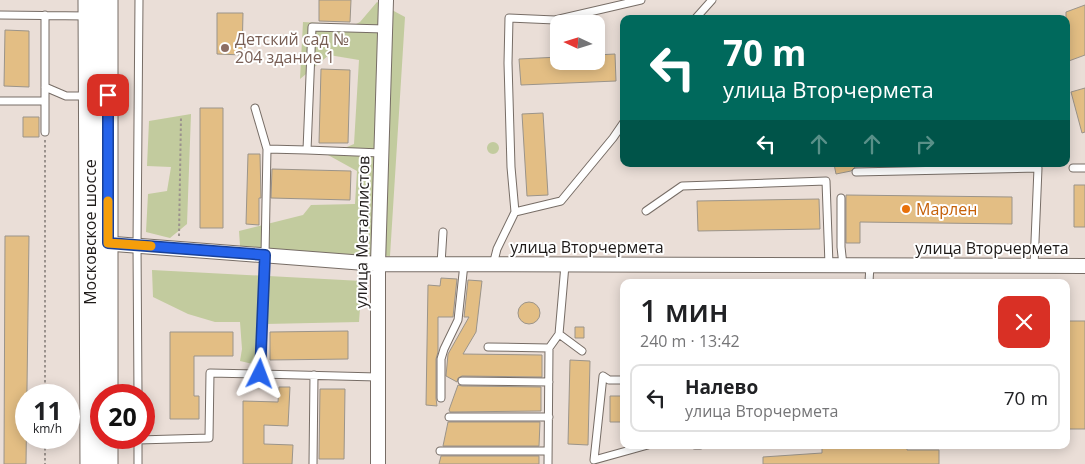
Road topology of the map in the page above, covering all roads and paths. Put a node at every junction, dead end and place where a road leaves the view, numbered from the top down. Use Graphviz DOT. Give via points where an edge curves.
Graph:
graph roads {
  1 [pos="108,0"];
  2 [pos="139,0"];
  3 [pos="386,0"];
  4 [pos="641,0"];
  5 [pos="712,0"];
  6 [pos="89,8"];
  7 [pos="0,14"];
  8 [pos="45,15"];
  9 [pos="699,15"];
  10 [pos="385,29"];
  11 [pos="45,87"];
  12 [pos="89,96"];
  13 [pos="0,101"];
  14 [pos="45,101"];
  15 [pos="255,108"];
  16 [pos="181,117"];
  17 [pos="620,128"];
  18 [pos="45,132"];
  19 [pos="267,149"];
  20 [pos="308,150"];
  21 [pos="381,153"];
  22 [pos="1073,168"];
  23 [pos="1085,168"];
  24 [pos="856,172"];
  25 [pos="841,198"];
  26 [pos="646,211"];
  27 [pos="515,212"];
  28 [pos="443,232"];
  29 [pos="99,243"];
  30 [pos="137,245"];
  31 [pos="179,249"];
  32 [pos="265,255"];
  33 [pos="378,264"];
  34 [pos="441,264"];
  35 [pos="464,264"];
  36 [pos="493,265"];
  37 [pos="565,265"];
  38 [pos="836,265"];
  39 [pos="870,265"];
  40 [pos="1034,266"];
  41 [pos="1085,266"];
  42 [pos="869,279"];
  43 [pos="559,334"];
  44 [pos="488,347"];
  45 [pos="549,348"];
  46 [pos="582,351"];
  47 [pos="260,374"];
  48 [pos="314,375"];
  49 [pos="377,377"];
  50 [pos="620,380"];
  51 [pos="462,382"];
  52 [pos="549,382"];
  53 [pos="45,384"];
  54 [pos="106,384"];
  55 [pos="138,384"];
  56 [pos="440,398"];
  57 [pos="449,417"];
  58 [pos="549,417"];
  59 [pos="155,439"];
  60 [pos="45,449"];
  61 [pos="107,449"];
  62 [pos="138,449"];
  63 [pos="634,449"];
  64 [pos="440,451"];
  65 [pos="548,451"];
  66 [pos="45,464"];
  67 [pos="91,464"];
  68 [pos="107,464"];
  69 [pos="138,464"];
  70 [pos="313,464"];
  71 [pos="378,464"];
  72 [pos="548,464"];
  1 -- 29 [label="main road, Московское шоссе"];
  2 -- 30 [label="lane"];
  3 -- 10 [label="street, улица Металлистов"];
  4 -- 27 [label="lane" via="555,20 509,18 511,167"];
  5 -- 9 [label="lane"];
  6 -- 8 [label="lane"];
  6 -- 12 [label="main road, Московское шоссе"];
  7 -- 8 [label="lane"];
  8 -- 11 [label="lane"];
  10 -- 20 [label="lane" via="312,27"];
  10 -- 21 [label="street, улица Металлистов"];
  11 -- 12 [label="lane" via="66,96"];
  11 -- 14 [label="lane"];
  12 -- 29 [label="main road, Московское шоссе"];
  13 -- 14 [label="lane"];
  14 -- 18 [label="lane"];
  15 -- 19 [label="lane"];
  16 -- 31 [label="path"];
  17 -- 27 [label="lane" via="561,200"];
  18 -- 53 [label="path"];
  19 -- 20 [label="lane"];
  19 -- 32 [label="lane"];
  20 -- 21 [label="lane"];
  21 -- 33 [label="street, улица Металлистов"];
  22 -- 23 [label="lane"];
  24 -- 40 [label="lane" via="1038,168"];
  25 -- 38 [label="lane" via="841,247"];
  26 -- 38 [label="lane" via="682,186 826,182"];
  27 -- 36 [label="lane"];
  28 -- 34 [label="lane"];
  29 -- 30 [label="street, улица Вторчермета"];
  29 -- 54 [label="main road, Московское шоссе"];
  29 -- 67 [label="main road, Московское шоссе"];
  30 -- 31 [label="street, улица Вторчермета"];
  30 -- 55 [label="lane"];
  31 -- 32 [label="street, улица Вторчермета"];
  32 -- 33 [label="street, улица Вторчермета"];
  32 -- 47 [label="lane"];
  33 -- 34 [label="street, улица Вторчермета"];
  33 -- 49 [label="street, улица Металлистов"];
  34 -- 35 [label="street, улица Вторчермета"];
  35 -- 36 [label="street, улица Вторчермета"];
  35 -- 56 [label="lane" via="458,320 441,359"];
  36 -- 37 [label="street, улица Вторчермета"];
  37 -- 38 [label="street, улица Вторчермета"];
  37 -- 43 [label="lane"];
  38 -- 39 [label="street, улица Вторчермета"];
  39 -- 40 [label="street, улица Вторчермета"];
  39 -- 42 [label="lane"];
  40 -- 41 [label="street, улица Вторчермета"];
  43 -- 45 [label="lane"];
  43 -- 46 [label="lane"];
  44 -- 45 [label="lane"];
  45 -- 52 [label="lane"];
  47 -- 48 [label="lane"];
  47 -- 59 [label="lane" via="210,373 209,438"];
  48 -- 49 [label="lane"];
  48 -- 70 [label="lane"];
  49 -- 71 [label="street, улица Металлистов"];
  50 -- 63 [label="lane" via="609,380 603,376 594,460"];
  51 -- 52 [label="lane"];
  52 -- 58 [label="lane"];
  57 -- 58 [label="lane"];
  58 -- 65 [label="lane"];
  60 -- 66 [label="path"];
  61 -- 68 [label="main road"];
  62 -- 69 [label="lane"];
  64 -- 65 [label="lane"];
  65 -- 72 [label="lane"];
}
